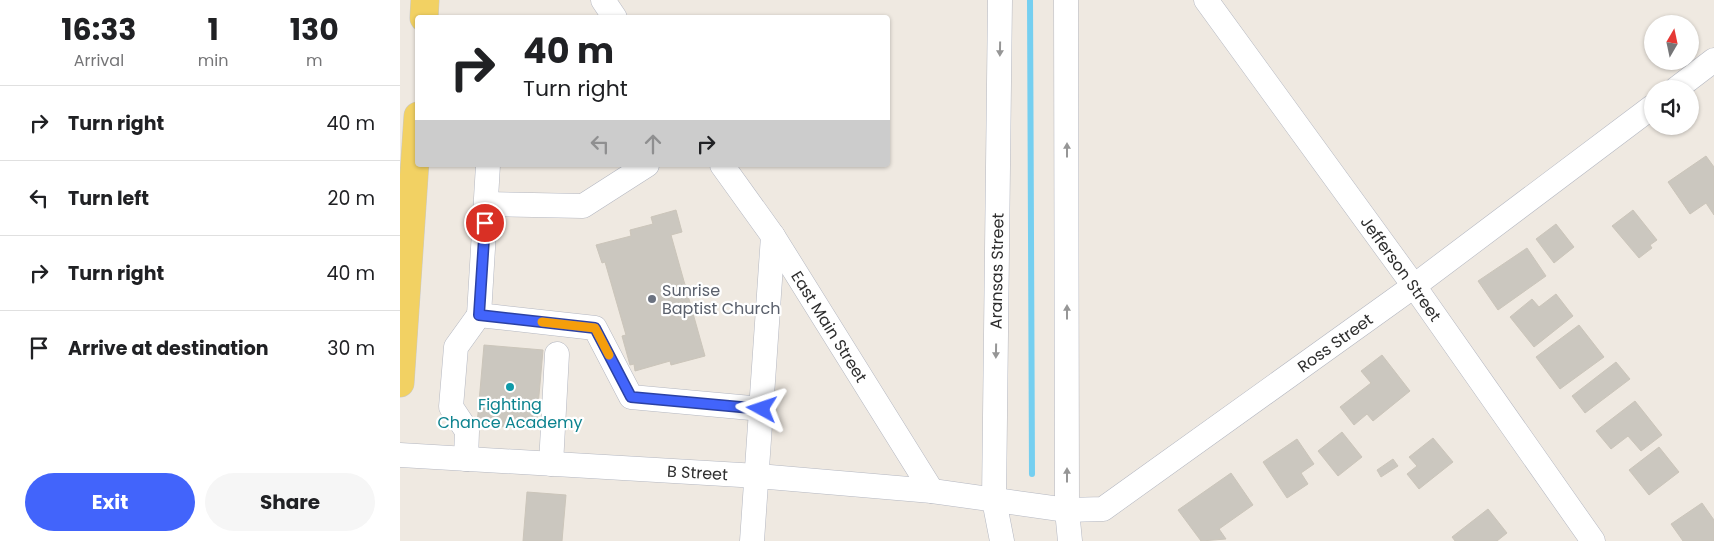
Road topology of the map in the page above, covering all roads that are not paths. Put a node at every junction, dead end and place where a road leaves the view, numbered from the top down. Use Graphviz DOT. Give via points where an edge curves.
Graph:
graph roads {
  1 [pos="425,0"];
  2 [pos="603,0"];
  3 [pos="1000,0"];
  4 [pos="1066,0"];
  5 [pos="1206,0"];
  6 [pos="424,15"];
  7 [pos="613,15"];
  8 [pos="1714,60"];
  9 [pos="1688,80"];
  10 [pos="1644,113"];
  11 [pos="415,161"];
  12 [pos="488,167"];
  13 [pos="644,167"];
  14 [pos="723,167"];
  15 [pos="486,204"];
  16 [pos="773,236"];
  17 [pos="1414,286"];
  18 [pos="479,315"];
  19 [pos="557,354"];
  20 [pos="400,384"];
  21 [pos="762,409"];
  22 [pos="400,455"];
  23 [pos="466,459"];
  24 [pos="551,464"];
  25 [pos="758,476"];
  26 [pos="932,491"];
  27 [pos="994,500"];
  28 [pos="1067,510"];
  29 [pos="752,541"];
  30 [pos="1002,541"];
  31 [pos="1070,541"];
  32 [pos="1593,541"];
  1 -- 6 [label="main road"];
  2 -- 7 [label="street"];
  3 -- 27 [label="street, Aransas Street, one-way"];
  28 -- 4 [label="street, one-way"];
  5 -- 17 [label="street, Jefferson Street"];
  8 -- 9 [label="street"];
  10 -- 17 [label="street, Ross Street"];
  11 -- 20 [label="main road"];
  12 -- 15 [label="street"];
  13 -- 15 [label="street" via="584,206"];
  14 -- 16 [label="street, East Main Street"];
  15 -- 18 [label="street"];
  16 -- 21 [label="street"];
  16 -- 26 [label="street, East Main Street"];
  17 -- 28 [label="street, Ross Street" via="1103,509"];
  17 -- 32 [label="street, Jefferson Street"];
  18 -- 21 [label="street" via="595,328 631,397"];
  18 -- 23 [label="street" via="456,347 451,407 467,432"];
  19 -- 24 [label="street"];
  21 -- 25 [label="street"];
  22 -- 23 [label="street, B Street"];
  23 -- 24 [label="street, B Street"];
  24 -- 25 [label="street, B Street"];
  25 -- 26 [label="street, B Street"];
  25 -- 29 [label="street"];
  26 -- 27 [label="street, B Street"];
  27 -- 28 [label="street, Ross Street"];
  27 -- 30 [label="street, Aransas Street"];
  28 -- 31 [label="street"];
}
